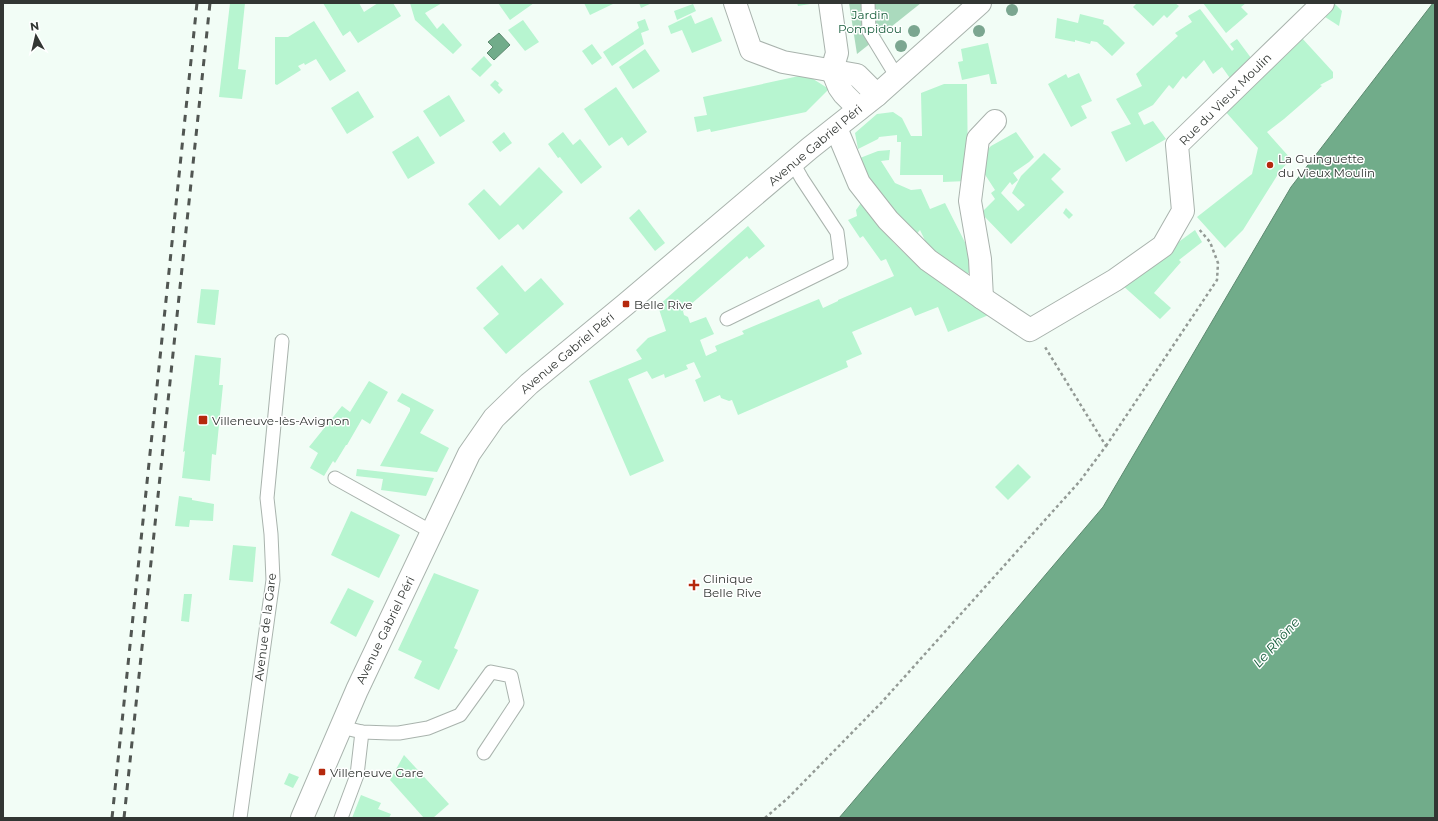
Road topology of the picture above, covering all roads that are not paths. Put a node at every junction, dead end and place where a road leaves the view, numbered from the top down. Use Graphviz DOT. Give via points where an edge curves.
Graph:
graph roads {
  1 [pos="735,3"];
  2 [pos="830,3"];
  3 [pos="868,3"];
  4 [pos="980,3"];
  5 [pos="1323,3"];
  6 [pos="832,70"];
  7 [pos="897,77"];
  8 [pos="877,95"];
  9 [pos="859,108"];
  10 [pos="995,121"];
  11 [pos="836,128"];
  12 [pos="793,162"];
  13 [pos="982,298"];
  14 [pos="727,319"];
  15 [pos="282,341"];
  16 [pos="335,478"];
  17 [pos="432,532"];
  18 [pos="340,727"];
  19 [pos="362,732"];
  20 [pos="484,753"];
  21 [pos="240,818"];
  22 [pos="302,818"];
  23 [pos="341,818"];
  1 -- 6 [label="street" via="751,50 783,62"];
  2 -- 6 [label="street" via="837,53"];
  3 -- 7 [label="lane" via="870,31"];
  4 -- 7 [label="street, Avenue Gabriel Péri"];
  5 -- 13 [label="street, Rue du Vieux Moulin" via="1177,145 1184,211 1163,246 1115,280 1030,330"];
  6 -- 8 [label="street" via="857,75"];
  6 -- 9 [label="street" via="839,87"];
  7 -- 8 [label="street, Avenue Gabriel Péri"];
  8 -- 9 [label="street, Avenue Gabriel Péri"];
  9 -- 11 [label="street, Avenue Gabriel Péri"];
  10 -- 13 [label="street" via="978,139 970,201 980,259"];
  11 -- 12 [label="street, Avenue Gabriel Péri"];
  11 -- 13 [label="street" via="859,183 888,220 928,260"];
  12 -- 14 [label="lane" via="838,232 841,263"];
  12 -- 17 [label="street, Avenue Gabriel Péri" via="529,384 494,418 469,454"];
  15 -- 21 [label="lane, Avenue de la Gare" via="267,498 272,580"];
  16 -- 17 [label="lane"];
  17 -- 18 [label="street, Avenue Gabriel Péri"];
  18 -- 19 [label="lane"];
  18 -- 22 [label="street, Avenue Gabriel Péri"];
  19 -- 20 [label="lane" via="399,733 428,728 460,715 491,672 511,676 517,703"];
  19 -- 23 [label="lane" via="357,775"];
}
